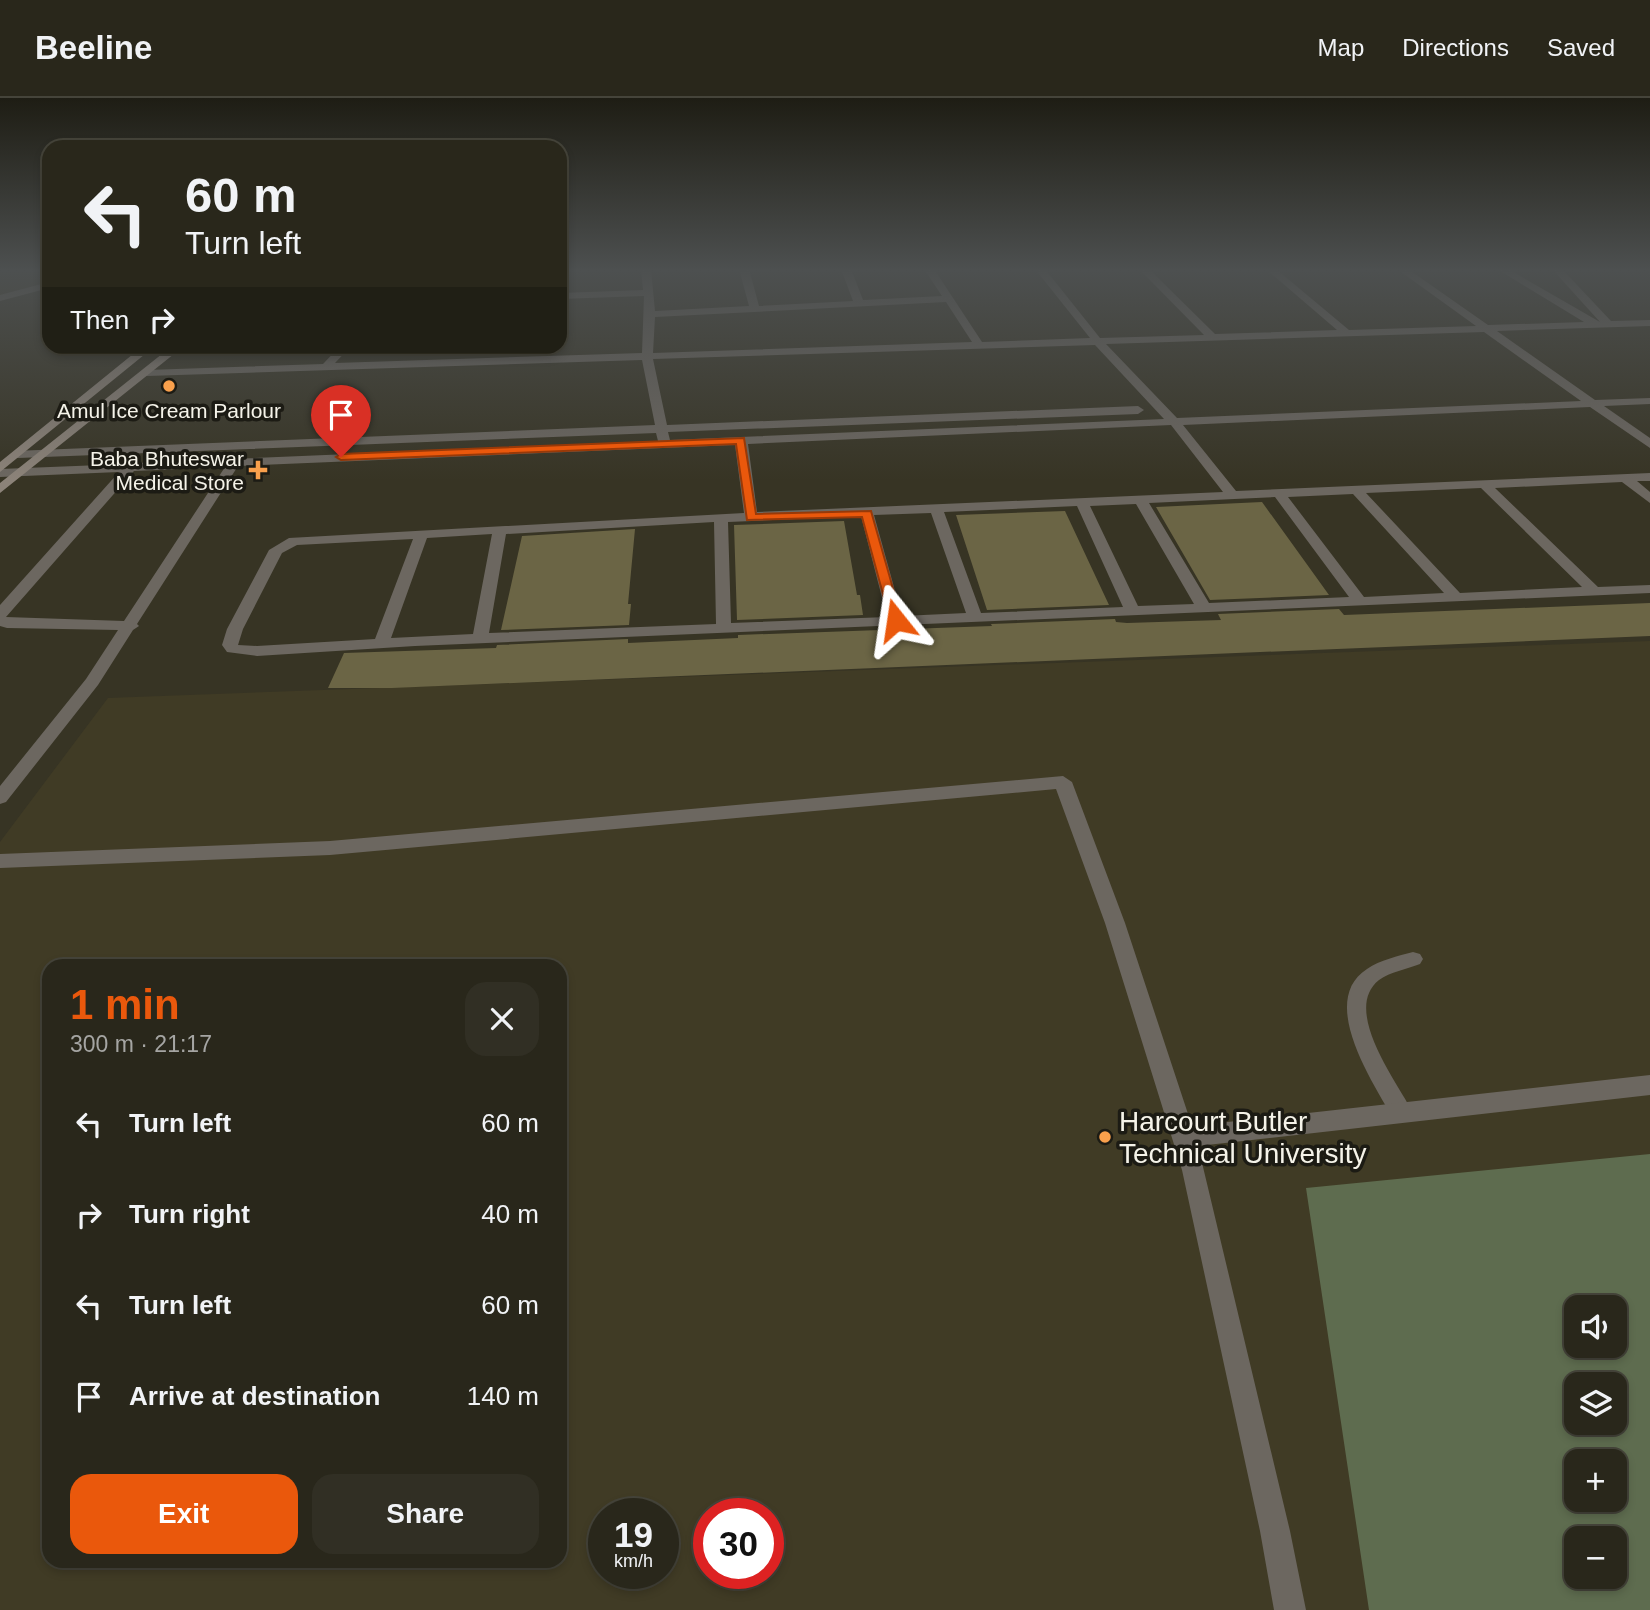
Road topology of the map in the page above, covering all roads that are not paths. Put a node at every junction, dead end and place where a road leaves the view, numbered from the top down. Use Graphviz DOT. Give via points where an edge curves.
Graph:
graph roads {
  1 [pos="648,340"];
  2 [pos="975,340"];
  3 [pos="1138,340"];
  4 [pos="1504,340"];
  5 [pos="1097,341"];
  6 [pos="979,345"];
  7 [pos="140,354"];
  8 [pos="170,354"];
  9 [pos="338,354"];
  10 [pos="531,354"];
  11 [pos="647,356"];
  12 [pos="530,360"];
  13 [pos="326,366"];
  14 [pos="147,373"];
  15 [pos="1601,390"];
  16 [pos="1577,391"];
  17 [pos="1549,392"];
  18 [pos="1509,394"];
  19 [pos="1650,401"];
  20 [pos="1595,403"];
  21 [pos="1253,405"];
  22 [pos="1160,409"];
  23 [pos="1174,415"];
  24 [pos="662,429"];
  25 [pos="741,440"];
  26 [pos="664,444"];
  27 [pos="1650,444"];
  28 [pos="47,452"];
  29 [pos="18,454"];
  30 [pos="235,461"];
  31 [pos="132,466"];
  32 [pos="0,470"];
  33 [pos="22,472"];
  34 [pos="1650,477"];
  35 [pos="1625,478"];
  36 [pos="1484,484"];
  37 [pos="0,489"];
  38 [pos="1356,490"];
  39 [pos="1279,494"];
  40 [pos="1233,496"];
  41 [pos="1650,499"];
  42 [pos="1141,500"];
  43 [pos="1082,502"];
  44 [pos="937,510"];
  45 [pos="867,513"];
  46 [pos="751,518"];
  47 [pos="720,519"];
  48 [pos="500,531"];
  49 [pos="422,534"];
  50 [pos="1650,589"];
  51 [pos="1594,591"];
  52 [pos="1454,596"];
  53 [pos="1359,600"];
  54 [pos="1205,609"];
  55 [pos="1132,610"];
  56 [pos="0,614"];
  57 [pos="975,617"];
  58 [pos="0,620"];
  59 [pos="896,620"];
  60 [pos="131,625"];
  61 [pos="724,629"];
  62 [pos="480,638"];
  63 [pos="381,643"];
  64 [pos="0,798"];
  65 [pos="0,861"];
  66 [pos="1413,960"];
  67 [pos="1650,1085"];
  68 [pos="1402,1113"];
  69 [pos="1185,1137"];
  70 [pos="1290,1610"];
  1 -- 11 [label="street"];
  2 -- 6 [label="street"];
  3 -- 5 [label="street"];
  4 -- 16 [label="street"];
  5 -- 6 [label="street"];
  5 -- 22 [label="street"];
  6 -- 11 [label="street"];
  7 -- 29 [label="main road"];
  8 -- 14 [label="main road"];
  9 -- 13 [label="street"];
  10 -- 12 [label="street"];
  11 -- 12 [label="street"];
  11 -- 24 [label="street"];
  12 -- 13 [label="street"];
  13 -- 14 [label="street"];
  14 -- 28 [label="main road"];
  15 -- 16 [label="street"];
  16 -- 17 [label="street"];
  16 -- 20 [label="street"];
  18 -- 21 [label="street"];
  19 -- 20 [label="street"];
  20 -- 23 [label="street"];
  20 -- 27 [label="street"];
  22 -- 23 [label="street"];
  22 -- 24 [label="street"];
  23 -- 25 [label="street"];
  23 -- 40 [label="street"];
  24 -- 26 [label="street"];
  24 -- 28 [label="street"];
  25 -- 26 [label="street"];
  25 -- 46 [label="street"];
  26 -- 30 [label="street"];
  28 -- 29 [label="street"];
  28 -- 33 [label="main road"];
  29 -- 32 [label="main road"];
  30 -- 31 [label="street"];
  30 -- 60 [label="street"];
  31 -- 33 [label="street"];
  31 -- 56 [label="street"];
  32 -- 33 [label="street"];
  33 -- 37 [label="main road"];
  34 -- 35 [label="street"];
  35 -- 36 [label="street"];
  35 -- 41 [label="street"];
  36 -- 38 [label="street"];
  36 -- 51 [label="street"];
  38 -- 39 [label="street"];
  38 -- 52 [label="street"];
  39 -- 40 [label="street"];
  39 -- 53 [label="street"];
  40 -- 42 [label="street"];
  42 -- 43 [label="street"];
  42 -- 54 [label="street"];
  43 -- 44 [label="street"];
  43 -- 55 [label="street"];
  44 -- 45 [label="street"];
  44 -- 57 [label="street"];
  45 -- 46 [label="street"];
  45 -- 59 [label="street"];
  46 -- 47 [label="street"];
  47 -- 48 [label="street"];
  47 -- 61 [label="street"];
  48 -- 49 [label="street"];
  48 -- 62 [label="street"];
  49 -- 63 [label="street"];
  49 -- 63 [label="street" via="284,544 276,550 230,645 257,651"];
  50 -- 51 [label="street"];
  51 -- 52 [label="street"];
  52 -- 53 [label="street"];
  53 -- 54 [label="street"];
  54 -- 55 [label="street"];
  55 -- 57 [label="street"];
  57 -- 59 [label="street"];
  58 -- 60 [label="street"];
  59 -- 61 [label="street"];
  60 -- 64 [label="street"];
  61 -- 62 [label="street"];
  62 -- 63 [label="street"];
  65 -- 69 [label="street" via="330,848 1063,782"];
  66 -- 68 [label="lane" via="1370,976 1355,1005 1359,1033"];
  67 -- 68 [label="street"];
  68 -- 69 [label="street"];
  69 -- 70 [label="street"];
}
